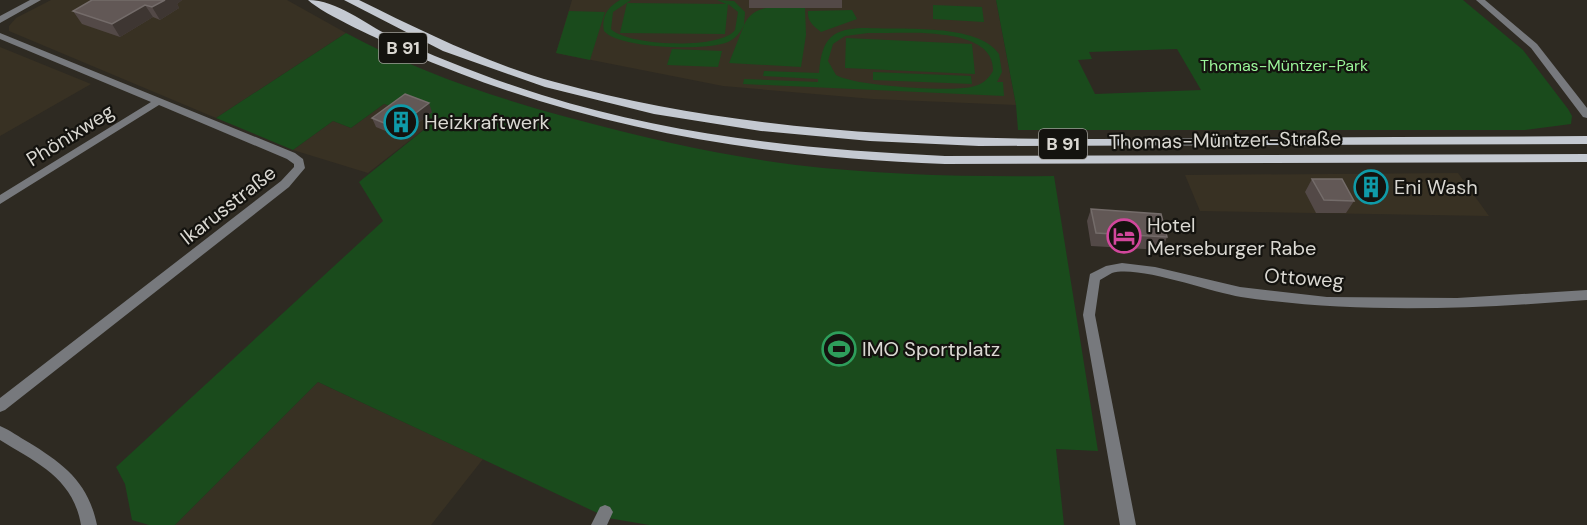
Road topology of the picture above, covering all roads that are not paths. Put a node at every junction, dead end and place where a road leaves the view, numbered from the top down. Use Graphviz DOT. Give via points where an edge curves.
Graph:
graph roads {
  1 [pos="37,0"];
  2 [pos="314,0"];
  3 [pos="350,0"];
  4 [pos="1480,0"];
  5 [pos="0,20"];
  6 [pos="0,36"];
  7 [pos="159,101"];
  8 [pos="1587,115"];
  9 [pos="1587,140"];
  10 [pos="1587,158"];
  11 [pos="0,200"];
  12 [pos="1587,295"];
  13 [pos="0,405"];
  14 [pos="0,432"];
  15 [pos="89,525"];
  16 [pos="1128,525"];
  1 -- 5 [label="street"];
  2 -- 10 [label="main road, Thomas-Müntzer-Straße / B 91" via="421,56 534,96 575,109 705,137 780,148 893,159 1069,162"];
  3 -- 9 [label="main road, Thomas-Müntzer-Straße / B 91" via="398,25 508,70 590,94 714,120 845,137 1065,144"];
  4 -- 8 [label="street" via="1534,46"];
  6 -- 7 [label="street, Ikarusstraße"];
  7 -- 11 [label="street, Phönixweg"];
  7 -- 13 [label="street, Ikarusstraße" via="291,156 300,168 242,219"];
  12 -- 16 [label="street, Ottoweg" via="1464,305 1398,304 1244,293 1154,272 1112,268 1094,278 1089,315"];
  14 -- 15 [label="street" via="69,479 88,511"];
}
